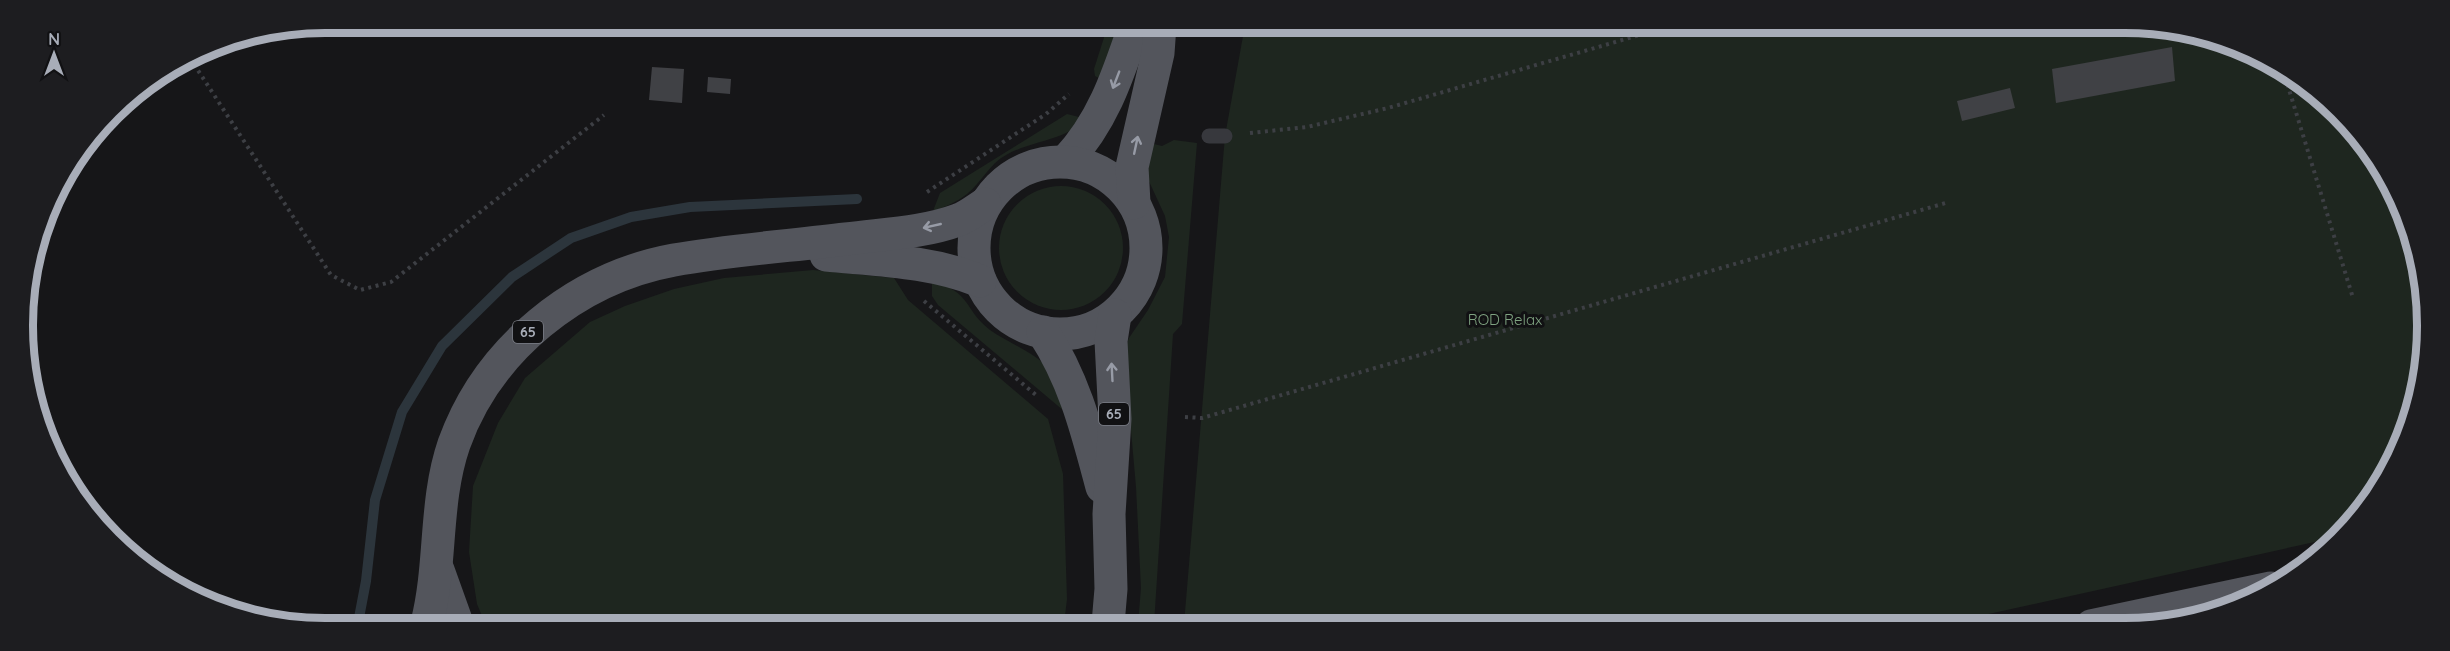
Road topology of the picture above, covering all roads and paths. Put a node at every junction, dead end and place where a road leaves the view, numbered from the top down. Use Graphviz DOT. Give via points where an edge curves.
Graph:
graph roads {
  1 [pos="1132,33"];
  2 [pos="1159,33"];
  3 [pos="1646,33"];
  4 [pos="194,64"];
  5 [pos="2287,82"];
  6 [pos="604,115"];
  7 [pos="1225,135"];
  8 [pos="1209,136"];
  9 [pos="1066,161"];
  10 [pos="1949,202"];
  11 [pos="1134,203"];
  12 [pos="985,204"];
  13 [pos="767,248"];
  14 [pos="980,281"];
  15 [pos="2353,298"];
  16 [pos="1115,315"];
  17 [pos="1043,332"];
  18 [pos="1185,417"];
  19 [pos="1109,514"];
  20 [pos="437,566"];
  21 [pos="2239,595"];
  22 [pos="429,618"];
  23 [pos="455,618"];
  24 [pos="1109,618"];
  25 [pos="2130,618"];
  1 -- 9 [label="main road, one-way" via="1095,126"];
  11 -- 2 [label="main road, one-way" via="1132,167"];
  3 -- 7 [label="path" via="1307,128"];
  4 -- 6 [label="path" via="331,275 360,290 391,282"];
  5 -- 15 [label="path"];
  7 -- 8 [label="lane"];
  9 -- 11 [label="main road" via="1105,174"];
  9 -- 12 [label="main road" via="1042,163 1019,171"];
  10 -- 18 [label="path" via="1202,418"];
  11 -- 16 [label="main road" via="1144,226 1147,250 1132,296"];
  12 -- 13 [label="main road, one-way" via="959,220 915,231"];
  12 -- 14 [label="main road" via="974,242"];
  13 -- 14 [label="main road, 65" via="914,264"];
  13 -- 20 [label="main road, 65" via="673,260 627,273 578,296 513,347 491,374 455,443 443,484"];
  14 -- 17 [label="main road" via="1005,315"];
  16 -- 17 [label="main road" via="1081,331"];
  19 -- 16 [label="main road, 65, one-way" via="1115,419 1111,341"];
  17 -- 19 [label="main road, 65" via="1063,363 1083,416"];
  19 -- 24 [label="main road, 65"];
  20 -- 22 [label="main road"];
  20 -- 23 [label="main road, 65"];
  21 -- 25 [label="main road"];
}
